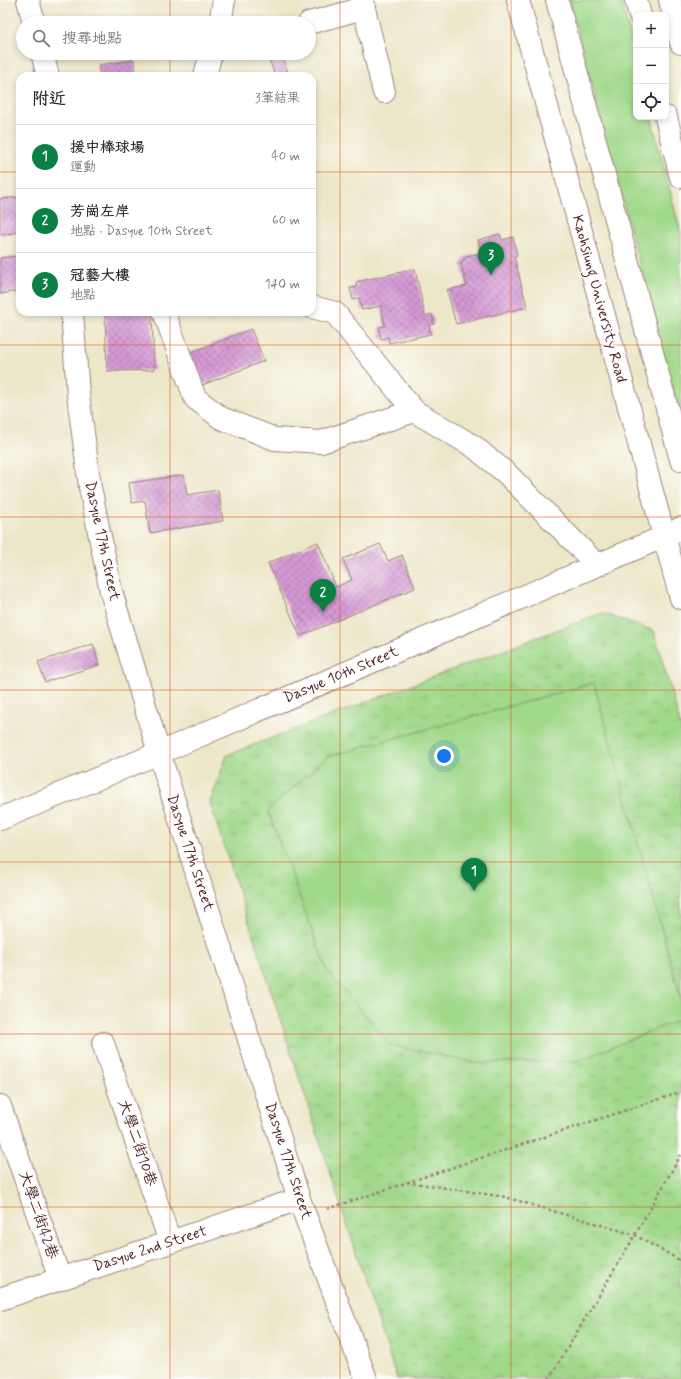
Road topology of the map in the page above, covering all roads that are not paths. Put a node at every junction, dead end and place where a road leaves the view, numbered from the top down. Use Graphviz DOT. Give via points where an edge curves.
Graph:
graph roads {
  1 [pos="28,0"];
  2 [pos="224,0"];
  3 [pos="518,0"];
  4 [pos="557,0"];
  5 [pos="636,0"];
  6 [pos="670,0"];
  7 [pos="363,4"];
  8 [pos="639,12"];
  9 [pos="32,16"];
  10 [pos="221,16"];
  11 [pos="316,21"];
  12 [pos="681,43"];
  13 [pos="44,60"];
  14 [pos="210,60"];
  15 [pos="47,72"];
  16 [pos="206,72"];
  17 [pos="384,92"];
  18 [pos="667,120"];
  19 [pos="681,177"];
  20 [pos="316,308"];
  21 [pos="72,316"];
  22 [pos="165,316"];
  23 [pos="414,411"];
  24 [pos="681,460"];
  25 [pos="673,532"];
  26 [pos="597,565"];
  27 [pos="681,598"];
  28 [pos="159,753"];
  29 [pos="0,819"];
  30 [pos="103,1043"];
  31 [pos="0,1106"];
  32 [pos="302,1207"];
  33 [pos="170,1242"];
  34 [pos="60,1279"];
  35 [pos="0,1299"];
  36 [pos="366,1379"];
  1 -- 9 [label="street"];
  2 -- 10 [label="street"];
  3 -- 25 [label="street, Kaohsiung University Road"];
  4 -- 24 [label="street"];
  5 -- 8 [label="street"];
  6 -- 12 [label="street"];
  7 -- 11 [label="street"];
  7 -- 17 [label="street"];
  13 -- 15 [label="street"];
  14 -- 16 [label="street"];
  18 -- 19 [label="street"];
  20 -- 23 [label="street" via="335,313"];
  21 -- 28 [label="street, Dasyue 17th Street" via="78,394 90,488 112,591"];
  22 -- 23 [label="street" via="195,398 221,418 275,439 321,442"];
  23 -- 26 [label="street" via="473,446 506,473"];
  25 -- 26 [label="street, Dasyue 10th Street"];
  25 -- 27 [label="street, Kaohsiung University Road"];
  26 -- 28 [label="street, Dasyue 10th Street"];
  28 -- 29 [label="street, Dasyue 10th Street"];
  28 -- 32 [label="street, Dasyue 17th Street"];
  30 -- 33 [label="street, 大學二街10巷"];
  31 -- 34 [label="street, 大學二街42巷"];
  32 -- 33 [label="street, Dasyue 2nd Street"];
  32 -- 36 [label="street, Dasyue 17th Street"];
  33 -- 34 [label="street, Dasyue 2nd Street"];
  34 -- 35 [label="street, Dasyue 2nd Street"];
}
